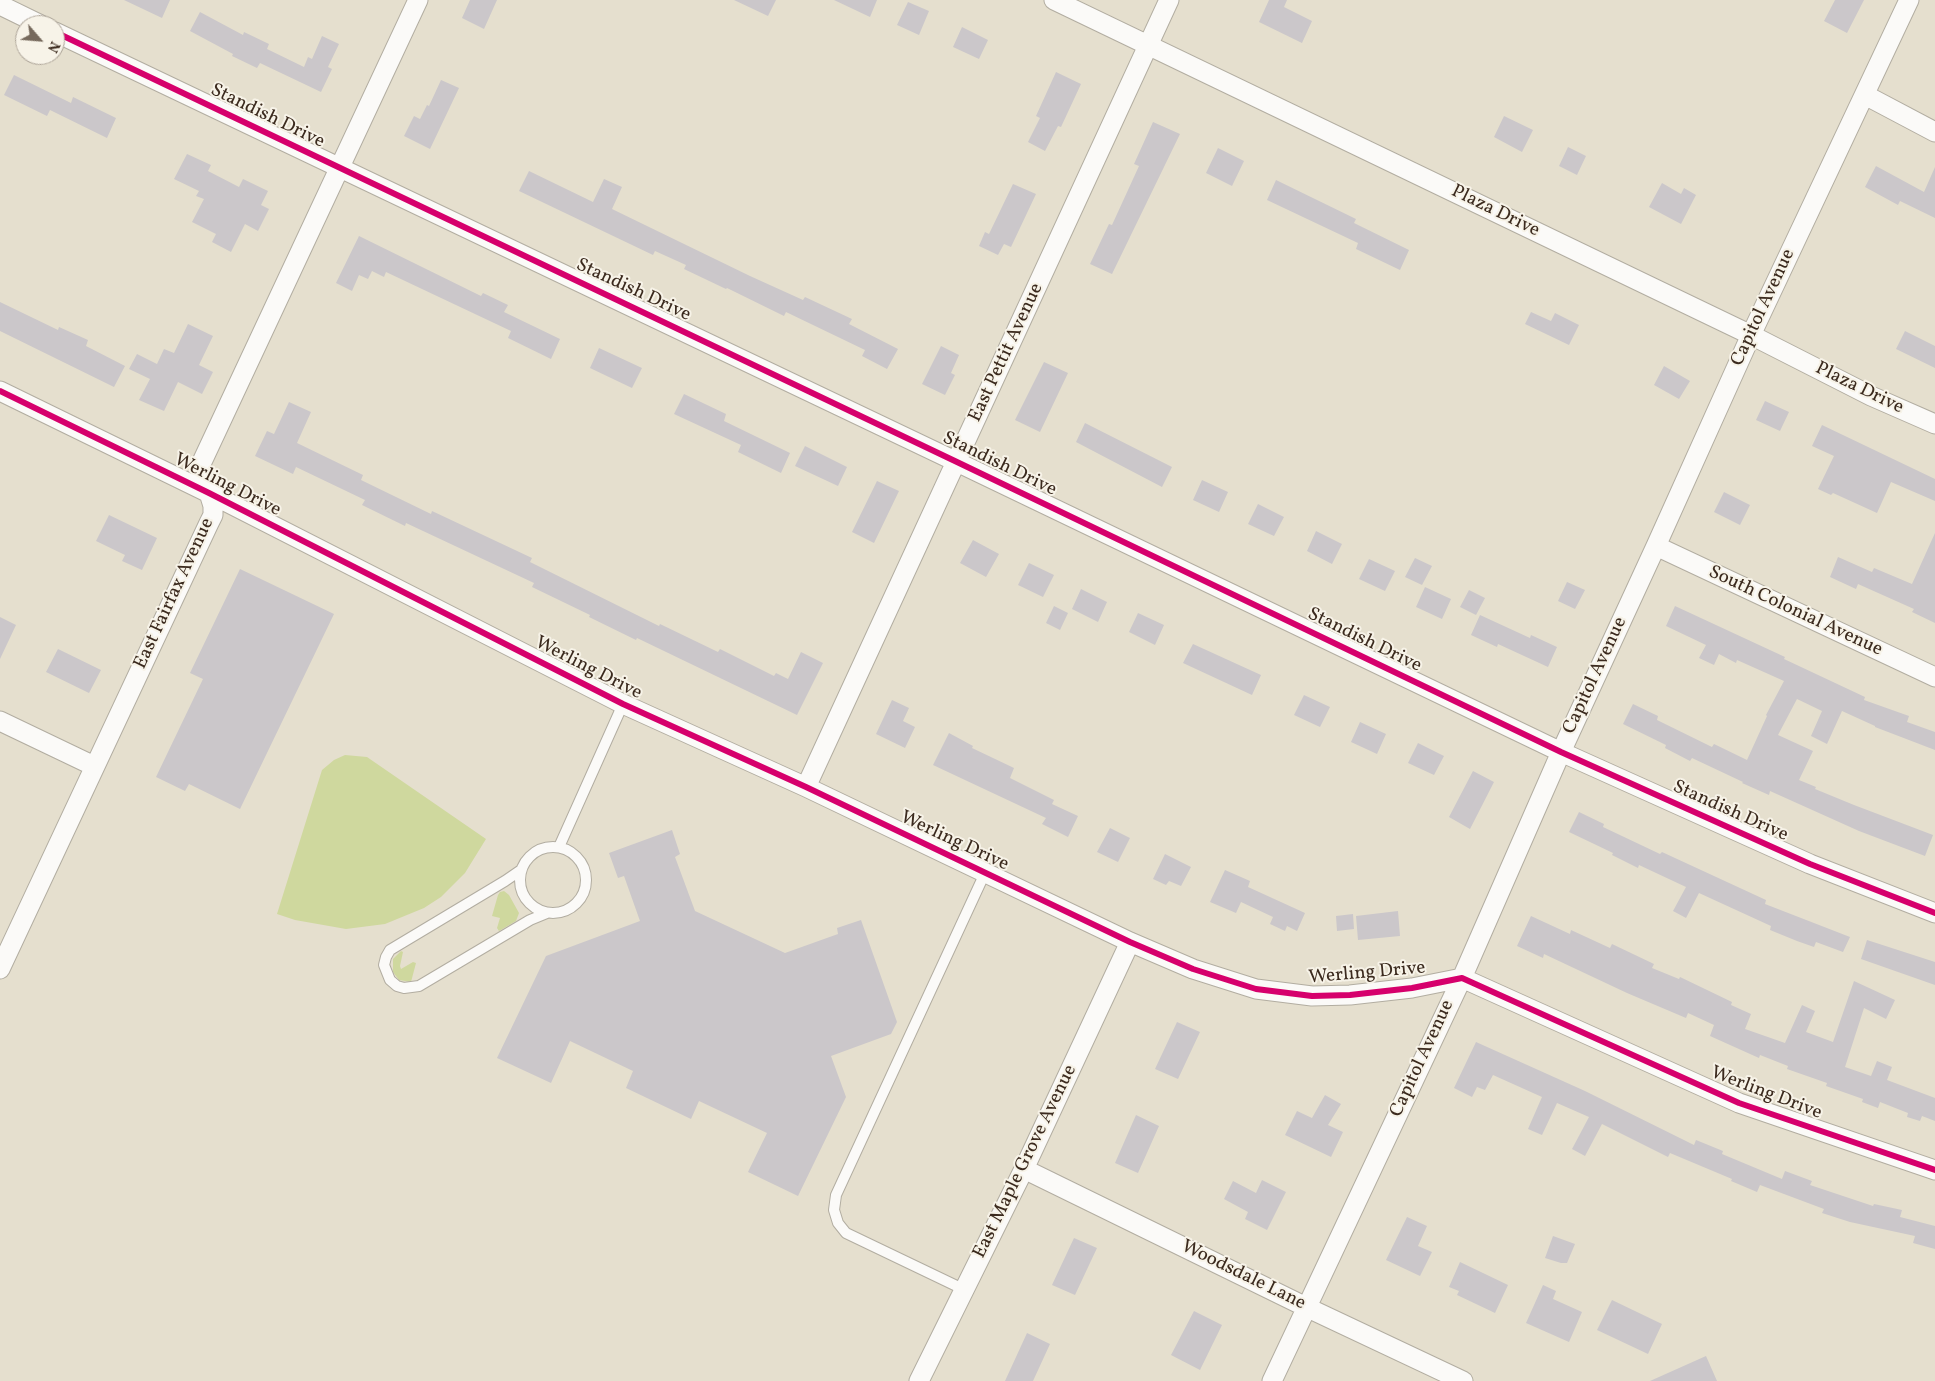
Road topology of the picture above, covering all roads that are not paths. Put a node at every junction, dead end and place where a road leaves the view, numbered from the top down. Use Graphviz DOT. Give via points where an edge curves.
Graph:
graph roads {
  1 [pos="418,0"];
  2 [pos="1054,0"];
  3 [pos="1169,0"];
  4 [pos="1909,0"];
  5 [pos="0,5"];
  6 [pos="20,15"];
  7 [pos="65,37"];
  8 [pos="1148,45"];
  9 [pos="1865,95"];
  10 [pos="1935,132"];
  11 [pos="339,168"];
  12 [pos="1751,335"];
  13 [pos="0,392"];
  14 [pos="1935,424"];
  15 [pos="957,462"];
  16 [pos="209,493"];
  17 [pos="1656,546"];
  18 [pos="1935,676"];
  19 [pos="623,704"];
  20 [pos="0,721"];
  21 [pos="1561,752"];
  22 [pos="94,766"];
  23 [pos="806,787"];
  24 [pos="558,846"];
  25 [pos="521,870"];
  26 [pos="985,872"];
  27 [pos="547,913"];
  28 [pos="1935,913"];
  29 [pos="1130,942"];
  30 [pos="0,969"];
  31 [pos="1462,978"];
  32 [pos="1024,1169"];
  33 [pos="1935,1170"];
  34 [pos="965,1290"];
  35 [pos="1306,1307"];
  36 [pos="919,1381"];
  37 [pos="1272,1381"];
  38 [pos="1464,1381"];
  1 -- 11 [label="street, East Fairfax Avenue"];
  2 -- 8 [label="street, Plaza Drive"];
  3 -- 8 [label="street, East Pettit Avenue"];
  4 -- 9 [label="street, Capitol Avenue"];
  5 -- 6 [label="street"];
  7 -- 11 [label="street, Standish Drive"];
  8 -- 12 [label="street, Plaza Drive"];
  8 -- 15 [label="street, East Pettit Avenue"];
  9 -- 10 [label="street"];
  9 -- 12 [label="street, Capitol Avenue"];
  11 -- 15 [label="street, Standish Drive"];
  11 -- 16 [label="street, East Fairfax Avenue" via="201,464 202,481"];
  12 -- 14 [label="street, Plaza Drive" via="1871,396"];
  12 -- 17 [label="street, Capitol Avenue"];
  13 -- 16 [label="street, Werling Drive"];
  15 -- 21 [label="street, Standish Drive"];
  15 -- 23 [label="street, East Pettit Avenue"];
  16 -- 19 [label="street, Werling Drive"];
  16 -- 22 [label="street, East Fairfax Avenue" via="213,515"];
  17 -- 18 [label="street, South Colonial Avenue"];
  17 -- 21 [label="street, Capitol Avenue"];
  19 -- 23 [label="street, Werling Drive"];
  19 -- 24 [label="lane"];
  20 -- 22 [label="street"];
  21 -- 28 [label="street, Standish Drive" via="1810,864"];
  21 -- 31 [label="street, Capitol Avenue"];
  22 -- 30 [label="street, East Fairfax Avenue"];
  23 -- 26 [label="street, Werling Drive"];
  24 -- 25 [label="lane" via="535,851"];
  24 -- 27 [label="lane" via="570,851 581,863 586,879 585,890 570,909"];
  25 -- 27 [label="lane" via="519,881 527,902"];
  25 -- 27 [label="lane" via="390,950 384,965 390,980 404,988 419,986"];
  26 -- 29 [label="street, Werling Drive"];
  26 -- 34 [label="lane" via="836,1195 834,1210 846,1233"];
  29 -- 31 [label="street, Werling Drive" via="1227,981 1284,993 1350,995"];
  29 -- 32 [label="street, East Maple Grove Avenue"];
  31 -- 33 [label="street, Werling Drive" via="1739,1103"];
  31 -- 35 [label="street, Capitol Avenue"];
  32 -- 34 [label="street, East Maple Grove Avenue"];
  32 -- 35 [label="street, Woodsdale Lane"];
  34 -- 36 [label="street, East Maple Grove Avenue"];
  35 -- 37 [label="street, Capitol Avenue"];
  35 -- 38 [label="street, Woodsdale Lane"];
}
